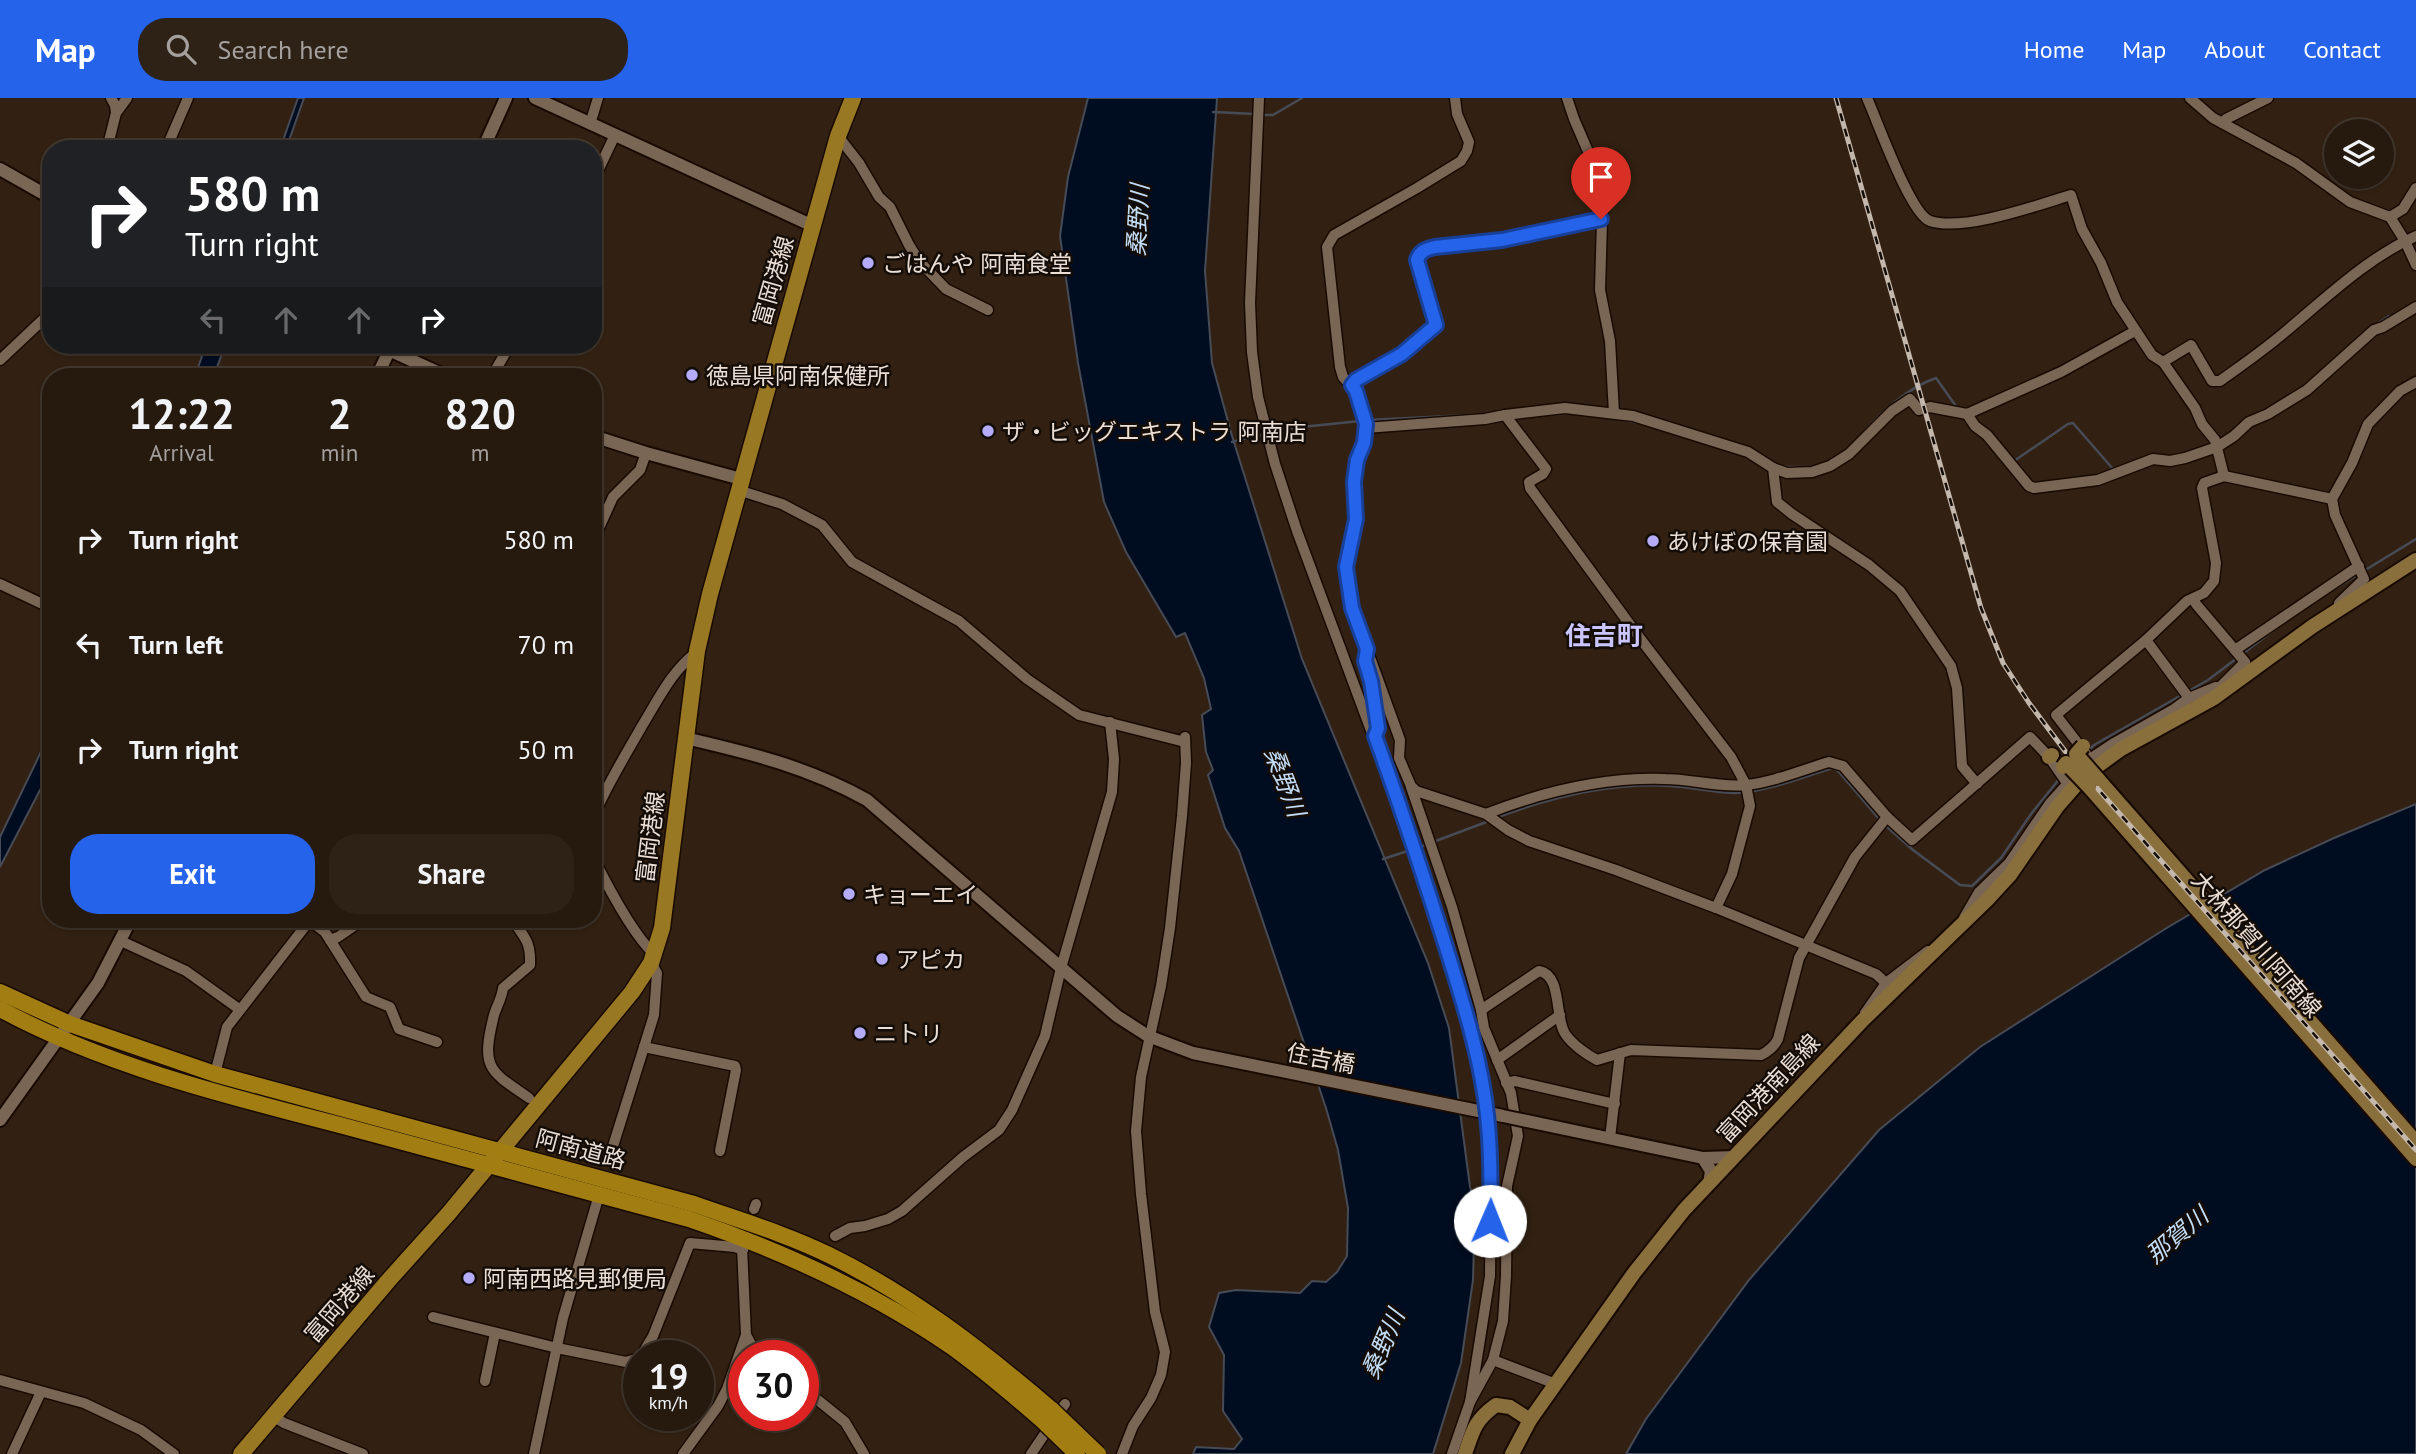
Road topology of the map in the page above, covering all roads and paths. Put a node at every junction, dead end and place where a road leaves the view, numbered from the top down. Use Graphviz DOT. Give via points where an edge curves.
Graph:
graph roads {
  1 [pos="111,98"];
  2 [pos="127,98"];
  3 [pos="188,98"];
  4 [pos="506,98"];
  5 [pos="535,98"];
  6 [pos="598,98"];
  7 [pos="853,98"];
  8 [pos="1259,98"];
  9 [pos="1455,98"];
  10 [pos="1567,98"];
  11 [pos="1867,98"];
  12 [pos="2190,98"];
  13 [pos="2268,98"];
  14 [pos="116,113"];
  15 [pos="2222,123"];
  16 [pos="590,124"];
  17 [pos="615,135"];
  18 [pos="838,136"];
  19 [pos="109,140"];
  20 [pos="170,140"];
  21 [pos="487,140"];
  22 [pos="602,162"];
  23 [pos="0,169"];
  24 [pos="2416,188"];
  25 [pos="42,193"];
  26 [pos="2390,216"];
  27 [pos="1601,219"];
  28 [pos="813,226"];
  29 [pos="2416,236"];
  30 [pos="2405,241"];
  31 [pos="2416,265"];
  32 [pos="2416,307"];
  33 [pos="988,310"];
  34 [pos="42,320"];
  35 [pos="2135,331"];
  36 [pos="402,354"];
  37 [pos="0,359"];
  38 [pos="2163,362"];
  39 [pos="430,368"];
  40 [pos="2416,382"];
  41 [pos="1352,385"];
  42 [pos="1614,413"];
  43 [pos="1967,414"];
  44 [pos="1505,415"];
  45 [pos="1365,423"];
  46 [pos="602,439"];
  47 [pos="2217,447"];
  48 [pos="646,453"];
  49 [pos="1773,468"];
  50 [pos="2224,477"];
  51 [pos="739,484"];
  52 [pos="2332,499"];
  53 [pos="602,522"];
  54 [pos="2416,560"];
  55 [pos="2359,566"];
  56 [pos="0,584"];
  57 [pos="2194,598"];
  58 [pos="42,604"];
  59 [pos="2339,609"];
  60 [pos="2146,640"];
  61 [pos="1367,649"];
  62 [pos="697,651"];
  63 [pos="2239,654"];
  64 [pos="2223,689"];
  65 [pos="2186,693"];
  66 [pos="1110,722"];
  67 [pos="1375,736"];
  68 [pos="685,738"];
  69 [pos="2084,750"];
  70 [pos="2064,775"];
  71 [pos="1976,784"];
  72 [pos="1411,786"];
  73 [pos="1747,790"];
  74 [pos="2102,793"];
  75 [pos="602,799"];
  76 [pos="1491,818"];
  77 [pos="1884,820"];
  78 [pos="602,875"];
  79 [pos="1716,908"];
  80 [pos="1960,924"];
  81 [pos="127,928"];
  82 [pos="303,928"];
  83 [pos="320,928"];
  84 [pos="351,928"];
  85 [pos="520,928"];
  86 [pos="330,940"];
  87 [pos="121,941"];
  88 [pos="1806,945"];
  89 [pos="1939,945"];
  90 [pos="653,959"];
  91 [pos="1061,968"];
  92 [pos="1886,983"];
  93 [pos="0,992"];
  94 [pos="0,1009"];
  95 [pos="239,1009"];
  96 [pos="1481,1010"];
  97 [pos="1560,1015"];
  98 [pos="1863,1020"];
  99 [pos="65,1030"];
  100 [pos="1152,1038"];
  101 [pos="437,1042"];
  102 [pos="644,1047"];
  103 [pos="1620,1053"];
  104 [pos="1497,1060"];
  105 [pos="215,1074"];
  106 [pos="1506,1083"];
  107 [pos="529,1098"];
  108 [pos="1615,1104"];
  109 [pos="1483,1112"];
  110 [pos="0,1120"];
  111 [pos="1604,1137"];
  112 [pos="2416,1142"];
  113 [pos="501,1151"];
  114 [pos="720,1151"];
  115 [pos="1735,1157"];
  116 [pos="1703,1158"];
  117 [pos="609,1159"];
  118 [pos="2416,1159"];
  119 [pos="489,1165"];
  120 [pos="1709,1184"];
  121 [pos="599,1195"];
  122 [pos="835,1236"];
  123 [pos="433,1317"];
  124 [pos="495,1333"];
  125 [pos="746,1335"];
  126 [pos="651,1340"];
  127 [pos="749,1340"];
  128 [pos="557,1348"];
  129 [pos="1493,1360"];
  130 [pos="623,1361"];
  131 [pos="0,1380"];
  132 [pos="485,1381"];
  133 [pos="1556,1384"];
  134 [pos="41,1392"];
  135 [pos="819,1401"];
  136 [pos="1470,1402"];
  137 [pos="1053,1411"];
  138 [pos="273,1416"];
  139 [pos="1530,1420"];
  140 [pos="12,1454"];
  141 [pos="174,1454"];
  142 [pos="241,1454"];
  143 [pos="363,1454"];
  144 [pos="534,1454"];
  145 [pos="683,1454"];
  146 [pos="864,1454"];
  147 [pos="1031,1454"];
  148 [pos="1077,1454"];
  149 [pos="1098,1454"];
  150 [pos="1122,1454"];
  151 [pos="1451,1454"];
  152 [pos="1465,1454"];
  153 [pos="1512,1454"];
  1 -- 14 [label="street"];
  2 -- 14 [label="street"];
  3 -- 20 [label="street"];
  4 -- 21 [label="street"];
  5 -- 16 [label="street"];
  6 -- 16 [label="street"];
  7 -- 18 [label="main road, 富岡港線"];
  8 -- 67 [label="street" via="1250,303 1258,397 1297,531"];
  9 -- 41 [label="street" via="1469,142 1461,161 1334,235 1327,247 1340,368"];
  10 -- 27 [label="street" via="1603,186"];
  11 -- 35 [label="street" via="1908,194 1929,221 1979,221 2071,195 2082,229"];
  12 -- 15 [label="street"];
  13 -- 15 [label="street"];
  14 -- 19 [label="street"];
  15 -- 26 [label="street" via="2296,163 2350,202"];
  16 -- 17 [label="street"];
  17 -- 22 [label="street"];
  17 -- 28 [label="street"];
  18 -- 28 [label="main road, 富岡港線"];
  18 -- 33 [label="street" via="890,207 919,261 946,289"];
  23 -- 25 [label="street"];
  24 -- 26 [label="street" via="2403,209"];
  26 -- 30 [label="street"];
  27 -- 41 [label="street" via="1502,240 1424,250 1417,260 1436,325 1402,354"];
  27 -- 42 [label="street" via="1600,290 1610,341"];
  28 -- 51 [label="main road, 富岡港線"];
  29 -- 30 [label="street"];
  30 -- 31 [label="street"];
  30 -- 38 [label="street" via="2347,280 2220,381 2212,381 2191,345"];
  32 -- 47 [label="street" via="2374,330 2307,390 2249,422"];
  34 -- 37 [label="street"];
  35 -- 38 [label="street"];
  35 -- 43 [label="street" via="2061,372"];
  36 -- 39 [label="street"];
  38 -- 47 [label="street"];
  40 -- 52 [label="street" via="2400,391 2368,424"];
  41 -- 45 [label="street"];
  42 -- 44 [label="street" via="1565,408"];
  42 -- 49 [label="street" via="1738,448"];
  43 -- 47 [label="street" via="2022,480 2034,488 2098,480 2146,461 2185,458"];
  43 -- 49 [label="street" via="1930,407 1919,410 1910,399 1830,466 1787,473"];
  44 -- 45 [label="street"];
  44 -- 73 [label="street" via="1546,469 1529,482 1530,488 1731,757"];
  45 -- 61 [label="street" via="1356,471 1356,519 1346,567 1352,608"];
  46 -- 48 [label="street"];
  47 -- 50 [label="street"];
  48 -- 51 [label="street"];
  48 -- 53 [label="street" via="640,470 614,497"];
  49 -- 71 [label="street" via="1777,502 1894,584 1951,666 1957,688 1962,766"];
  50 -- 52 [label="street"];
  50 -- 57 [label="street" via="2204,483 2202,488 2217,574 2204,593"];
  51 -- 62 [label="main road, 富岡港線"];
  51 -- 66 [label="street" via="822,525 852,562 959,621 1027,679 1079,715"];
  52 -- 55 [label="street"];
  54 -- 59 [label="main road"];
  55 -- 59 [label="street" via="2364,579 2342,599"];
  55 -- 63 [label="street"];
  56 -- 58 [label="street"];
  57 -- 60 [label="street"];
  57 -- 63 [label="street"];
  59 -- 64 [label="main road"];
  60 -- 65 [label="street"];
  60 -- 69 [label="street" via="2056,715"];
  61 -- 67 [label="street" via="1365,661 1378,728"];
  61 -- 72 [label="street" via="1400,740 1399,758"];
  62 -- 68 [label="main road, 富岡港線"];
  62 -- 75 [label="street" via="668,682"];
  63 -- 64 [label="street" via="2245,662"];
  64 -- 65 [label="street"];
  64 -- 74 [label="main road" via="2121,749"];
  65 -- 69 [label="street" via="2174,709 2114,743"];
  66 -- 91 [label="street" via="1112,792"];
  66 -- 100 [label="street" via="1185,740 1170,928"];
  67 -- 109 [label="street" via="1457,983 1475,1052"];
  68 -- 90 [label="main road, 富岡港線" via="662,928"];
  68 -- 91 [label="street, 住吉橋" via="775,759 867,800"];
  69 -- 70 [label="street"];
  69 -- 74 [label="main road, 大林那賀川阿南線, bridge" via="2076,754"];
  70 -- 71 [label="street" via="2030,737"];
  70 -- 74 [label="main road, 大林那賀川阿南線, bridge" via="2067,763"];
  70 -- 80 [label="street" via="2050,803 2008,863 1979,892"];
  71 -- 77 [label="street" via="1912,839"];
  72 -- 76 [label="street"];
  72 -- 96 [label="street"];
  73 -- 76 [label="street" via="1668,779 1608,782 1536,796"];
  73 -- 77 [label="street" via="1836,762"];
  73 -- 79 [label="street" via="1751,806 1732,874"];
  74 -- 80 [label="main road, 富岡港南島線" via="2057,807 2010,875"];
  74 -- 112 [label="main road, 大林那賀川阿南線"];
  74 -- 118 [label="main road, 大林那賀川阿南線"];
  76 -- 79 [label="street" via="1530,841"];
  77 -- 88 [label="street" via="1855,858"];
  78 -- 90 [label="street"];
  79 -- 88 [label="street"];
  80 -- 89 [label="main road, 富岡港南島線"];
  81 -- 87 [label="street"];
  82 -- 95 [label="street"];
  83 -- 86 [label="street"];
  84 -- 86 [label="street"];
  85 -- 107 [label="street" via="531,949 530,965 503,988 487,1059 495,1075"];
  86 -- 101 [label="street" via="366,997 390,1007 399,1029"];
  87 -- 95 [label="street" via="186,971"];
  87 -- 99 [label="street"];
  88 -- 92 [label="street" via="1876,974"];
  88 -- 103 [label="street" via="1778,1038 1767,1052"];
  89 -- 92 [label="street"];
  89 -- 98 [label="main road, 富岡港南島線"];
  90 -- 102 [label="street" via="657,973 654,1015"];
  90 -- 113 [label="main road, 富岡港線" via="632,992"];
  91 -- 100 [label="street, 住吉橋" via="1117,1016"];
  91 -- 122 [label="street" via="1045,1036 999,1130 902,1211"];
  92 -- 98 [label="street"];
  93 -- 99 [label="highway, 阿南道路"];
  94 -- 99 [label="highway, 阿南道路"];
  95 -- 105 [label="street" via="227,1027"];
  96 -- 97 [label="street" via="1539,971 1550,976"];
  96 -- 104 [label="street"];
  97 -- 103 [label="street" via="1564,1034 1592,1057 1597,1060"];
  97 -- 104 [label="street"];
  98 -- 115 [label="main road, 富岡港南島線"];
  99 -- 105 [label="highway, 阿南道路"];
  99 -- 110 [label="street"];
  99 -- 119 [label="highway, 阿南道路" via="139,1068"];
  100 -- 109 [label="street, 住吉橋" via="1194,1053"];
  100 -- 150 [label="street" via="1141,1077 1136,1131 1153,1300 1165,1352 1161,1375"];
  102 -- 114 [label="street" via="734,1066"];
  102 -- 117 [label="street"];
  103 -- 108 [label="street"];
  104 -- 106 [label="street"];
  105 -- 113 [label="highway, 阿南道路"];
  106 -- 108 [label="street" via="1515,1081"];
  106 -- 129 [label="street" via="1518,1136 1507,1186 1503,1321"];
  108 -- 111 [label="street"];
  109 -- 111 [label="street, 住吉橋, bridge"];
  109 -- 136 [label="street" via="1491,1166 1490,1276"];
  111 -- 116 [label="street, 住吉橋"];
  113 -- 119 [label="main road, 富岡港線"];
  113 -- 137 [label="highway, 阿南道路" via="694,1204 828,1255 960,1334"];
  115 -- 116 [label="street, 住吉橋"];
  115 -- 120 [label="main road, 富岡港南島線"];
  116 -- 120 [label="street" via="1711,1171"];
  119 -- 121 [label="highway, 阿南道路"];
  119 -- 138 [label="main road, 富岡港線"];
  120 -- 133 [label="main road, 富岡港南島線" via="1634,1273"];
  121 -- 128 [label="street"];
  121 -- 137 [label="highway, 阿南道路" via="689,1219 822,1272"];
  123 -- 124 [label="street"];
  124 -- 128 [label="street"];
  124 -- 132 [label="street"];
  125 -- 126 [label="street" via="743,1249 690,1243"];
  125 -- 127 [label="street"];
  125 -- 145 [label="street" via="718,1406"];
  128 -- 130 [label="street"];
  128 -- 144 [label="street"];
  129 -- 133 [label="street"];
  129 -- 136 [label="street"];
  131 -- 134 [label="street"];
  133 -- 139 [label="main road, 富岡港南島線"];
  134 -- 140 [label="street"];
  134 -- 141 [label="street" via="118,1418"];
  135 -- 146 [label="street" via="845,1422"];
  136 -- 151 [label="street"];
  137 -- 147 [label="street"];
  137 -- 148 [label="highway, 阿南道路, bridge"];
  137 -- 149 [label="highway, 阿南道路, bridge"];
  138 -- 142 [label="main road, 富岡港線"];
  138 -- 143 [label="street"];
  139 -- 152 [label="main road" via="1510,1407 1496,1405 1475,1424"];
  139 -- 153 [label="main road, 富岡港南島線"];
}
